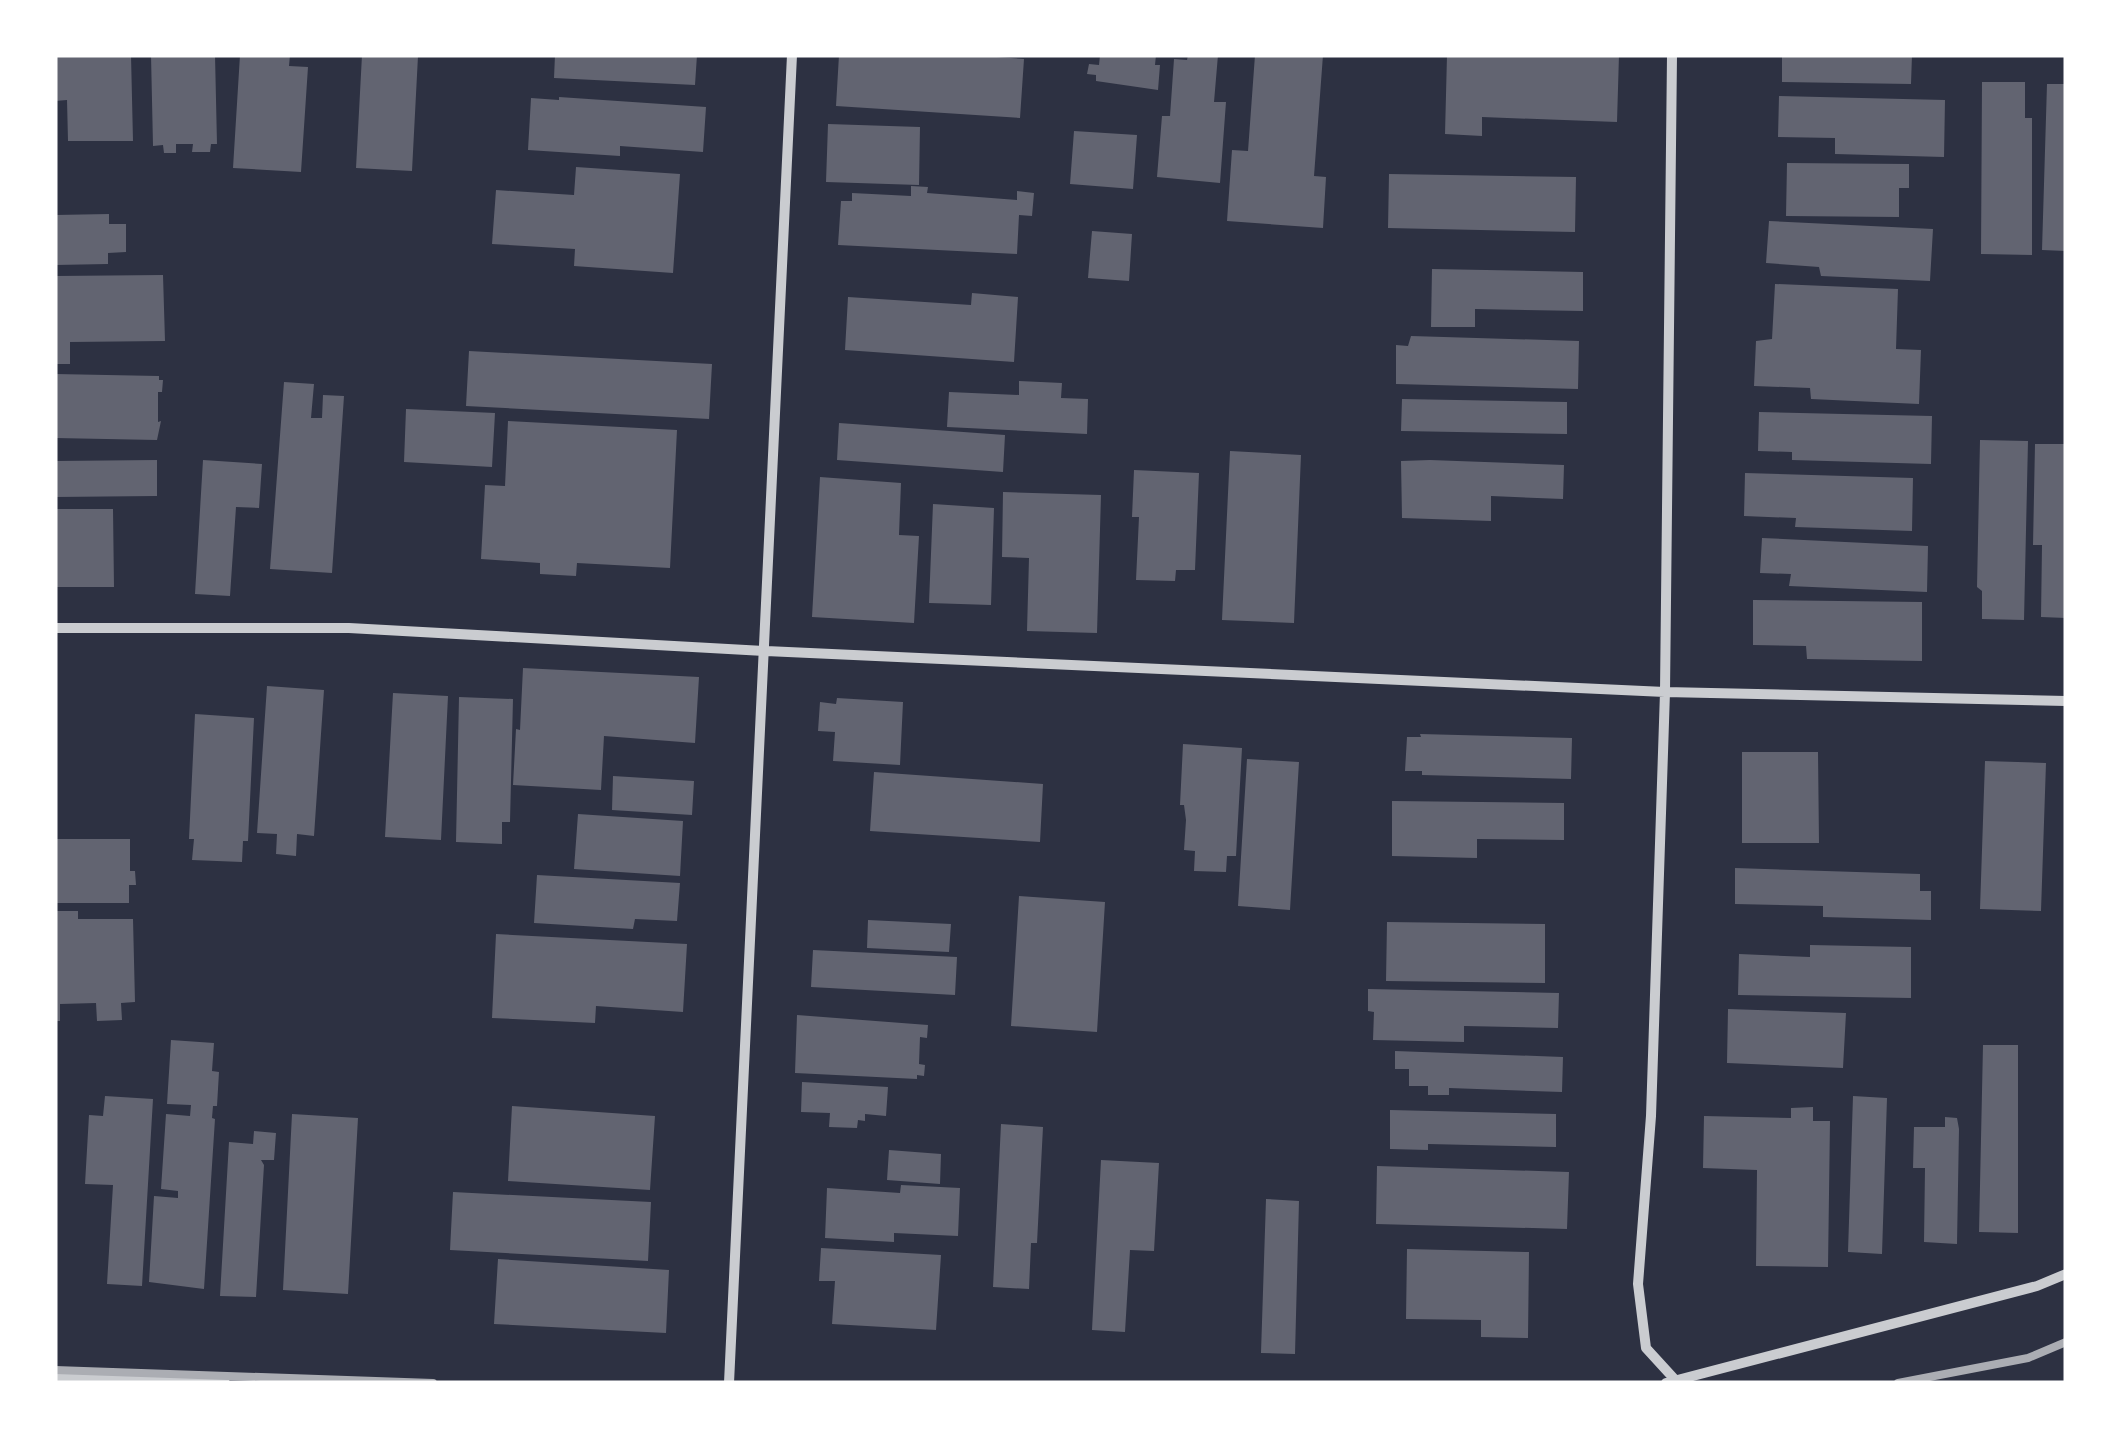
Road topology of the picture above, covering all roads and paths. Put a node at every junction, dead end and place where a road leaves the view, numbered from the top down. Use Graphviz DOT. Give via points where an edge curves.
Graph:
graph roads {
  1 [pos="792,55"];
  2 [pos="1672,55"];
  3 [pos="55,628"];
  4 [pos="766,651"];
  5 [pos="1665,692"];
  6 [pos="2066,702"];
  7 [pos="2066,1274"];
  8 [pos="55,1378"];
  9 [pos="1673,1382"];
  10 [pos="225,1383"];
  11 [pos="729,1383"];
  1 -- 4 [label="street"];
  2 -- 5 [label="street"];
  3 -- 4 [label="street" via="349,628"];
  4 -- 5 [label="street"];
  4 -- 11 [label="street"];
  5 -- 6 [label="street"];
  5 -- 9 [label="street" via="1651,1116 1638,1284 1646,1348"];
  7 -- 9 [label="street"];
  8 -- 10 [label="street"];
}
